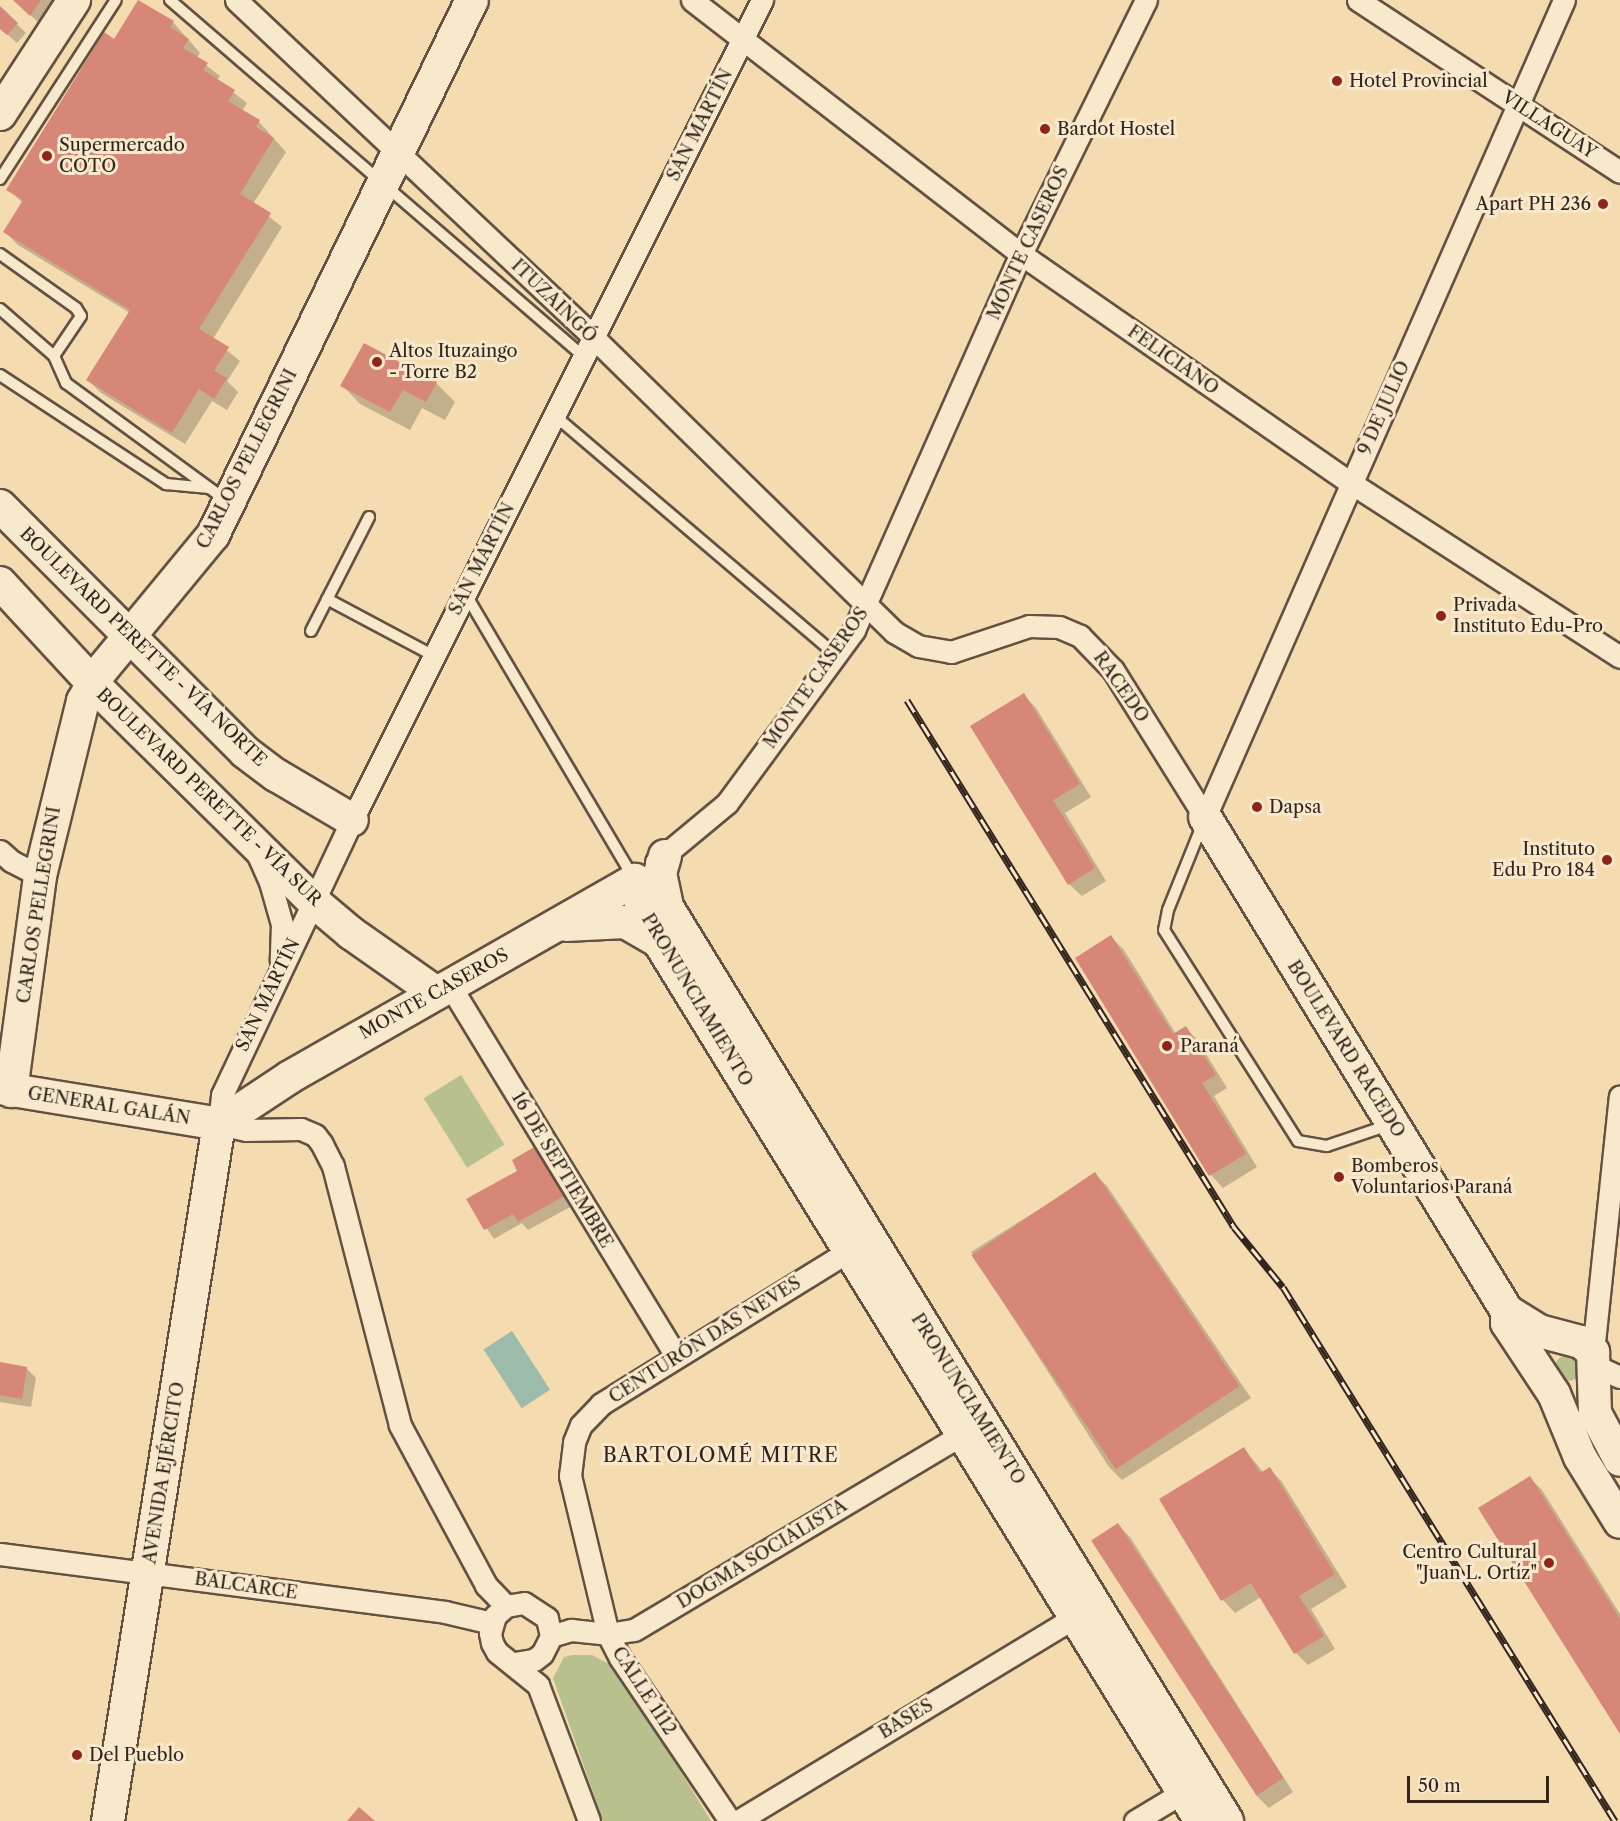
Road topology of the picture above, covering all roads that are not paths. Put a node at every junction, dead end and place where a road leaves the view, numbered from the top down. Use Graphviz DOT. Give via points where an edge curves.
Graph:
graph roads {
  1 [pos="74,0"];
  2 [pos="116,0"];
  3 [pos="170,0"];
  4 [pos="236,0"];
  5 [pos="472,0"];
  6 [pos="692,0"];
  7 [pos="762,0"];
  8 [pos="1146,0"];
  9 [pos="1358,0"];
  10 [pos="1564,0"];
  11 [pos="743,39"];
  12 [pos="1520,105"];
  13 [pos="0,114"];
  14 [pos="398,152"];
  15 [pos="1620,172"];
  16 [pos="0,179"];
  17 [pos="381,186"];
  18 [pos="0,254"];
  19 [pos="1021,254"];
  20 [pos="0,309"];
  21 [pos="588,347"];
  22 [pos="54,356"];
  23 [pos="0,375"];
  24 [pos="554,415"];
  25 [pos="1351,483"];
  26 [pos="219,495"];
  27 [pos="0,506"];
  28 [pos="369,517"];
  29 [pos="0,583"];
  30 [pos="465,593"];
  31 [pos="327,599"];
  32 [pos="868,606"];
  33 [pos="311,631"];
  34 [pos="128,638"];
  35 [pos="836,655"];
  36 [pos="434,656"];
  37 [pos="1620,657"];
  38 [pos="92,682"];
  39 [pos="1205,817"];
  40 [pos="352,820"];
  41 [pos="250,838"];
  42 [pos="0,851"];
  43 [pos="665,856"];
  44 [pos="40,876"];
  45 [pos="635,880"];
  46 [pos="314,901"];
  47 [pos="667,907"];
  48 [pos="555,927"];
  49 [pos="658,941"];
  50 [pos="279,971"];
  51 [pos="442,988"];
  52 [pos="6,1089"];
  53 [pos="1620,1096"];
  54 [pos="219,1124"];
  55 [pos="1393,1124"];
  56 [pos="849,1251"];
  57 [pos="1508,1311"];
  58 [pos="676,1356"];
  59 [pos="1594,1363"];
  60 [pos="1547,1383"];
  61 [pos="963,1434"];
  62 [pos="574,1442"];
  63 [pos="1620,1460"];
  64 [pos="1620,1522"];
  65 [pos="0,1554"];
  66 [pos="148,1573"];
  67 [pos="506,1606"];
  68 [pos="1075,1617"];
  69 [pos="492,1623"];
  70 [pos="608,1634"];
  71 [pos="551,1636"];
  72 [pos="514,1662"];
  73 [pos="1183,1792"];
  74 [pos="108,1821"];
  75 [pos="589,1821"];
  76 [pos="730,1821"];
  77 [pos="738,1821"];
  78 [pos="1135,1821"];
  79 [pos="1201,1821"];
  80 [pos="1227,1821"];
  1 -- 13 [label="street"];
  2 -- 16 [label="lane"];
  3 -- 17 [label="lane"];
  4 -- 14 [label="street, ITUZAINGÓ"];
  5 -- 14 [label="street, CARLOS PELLEGRINI"];
  6 -- 11 [label="street, FELICIANO"];
  7 -- 11 [label="street, SAN MARTÍN"];
  8 -- 19 [label="street, MONTE CASEROS"];
  9 -- 12 [label="street, VILLAGUAY"];
  10 -- 12 [label="street, 9 DE JULIO"];
  11 -- 19 [label="street, FELICIANO"];
  11 -- 21 [label="street, SAN MARTÍN"];
  12 -- 15 [label="street, VILLAGUAY"];
  12 -- 25 [label="street, 9 DE JULIO"];
  14 -- 17 [label="street, CARLOS PELLEGRINI"];
  14 -- 21 [label="street, ITUZAINGÓ"];
  17 -- 21 [label="lane"];
  17 -- 26 [label="street, CARLOS PELLEGRINI"];
  18 -- 22 [label="lane" via="76,308 81,316"];
  19 -- 25 [label="street, FELICIANO"];
  19 -- 32 [label="street, MONTE CASEROS"];
  20 -- 22 [label="lane"];
  21 -- 24 [label="street, SAN MARTÍN"];
  21 -- 32 [label="street, ITUZAINGÓ"];
  22 -- 26 [label="lane" via="66,383"];
  23 -- 26 [label="lane" via="166,483"];
  24 -- 30 [label="street, SAN MARTÍN"];
  24 -- 35 [label="lane"];
  25 -- 37 [label="street, FELICIANO"];
  25 -- 39 [label="street, 9 DE JULIO"];
  26 -- 34 [label="street, CARLOS PELLEGRINI" via="204,549"];
  27 -- 34 [label="street, BOULEVARD PERETTE - VÍA NORTE"];
  28 -- 31 [label="lane"];
  29 -- 38 [label="street, BOULEVARD PERETTE - VÍA SUR"];
  30 -- 36 [label="street, SAN MARTÍN"];
  30 -- 45 [label="lane"];
  31 -- 33 [label="lane"];
  31 -- 36 [label="lane"];
  32 -- 35 [label="street, MONTE CASEROS"];
  32 -- 39 [label="street, RACEDO" via="894,632 918,646 951,652 1029,626 1059,627 1080,636 1113,670"];
  34 -- 38 [label="street, CARLOS PELLEGRINI"];
  34 -- 40 [label="street, BOULEVARD PERETTE - VÍA NORTE" via="262,766"];
  35 -- 43 [label="street, MONTE CASEROS" via="727,803"];
  36 -- 40 [label="street, SAN MARTÍN"];
  38 -- 41 [label="street, BOULEVARD PERETTE - VÍA SUR"];
  38 -- 44 [label="street, CARLOS PELLEGRINI" via="73,735"];
  39 -- 55 [label="street, BOULEVARD RACEDO"];
  39 -- 55 [label="lane" via="1168,910 1164,930 1298,1141 1327,1146"];
  40 -- 46 [label="street, SAN MARTÍN"];
  41 -- 46 [label="street, BOULEVARD PERETTE - VÍA SUR"];
  41 -- 50 [label="street" via="270,882 282,924"];
  42 -- 44 [label="street" via="10,861"];
  43 -- 45 [label="street, MONTE CASEROS"];
  43 -- 47 [label="street" via="660,873"];
  44 -- 52 [label="street, CARLOS PELLEGRINI"];
  45 -- 47 [label="street, PRONUNCIAMIENTO"];
  45 -- 48 [label="street, MONTE CASEROS"];
  45 -- 49 [label="street, PRONUNCIAMIENTO" via="645,920"];
  46 -- 50 [label="street, SAN MARTÍN"];
  46 -- 51 [label="street, BOULEVARD PERETTE - VÍA SUR" via="351,933"];
  47 -- 80 [label="street, PRONUNCIAMIENTO"];
  48 -- 49 [label="street" via="625,922"];
  48 -- 51 [label="street, MONTE CASEROS"];
  49 -- 56 [label="street, PRONUNCIAMIENTO"];
  50 -- 54 [label="street, SAN MARTÍN" via="226,1081"];
  51 -- 54 [label="street, MONTE CASEROS" via="290,1077"];
  51 -- 58 [label="street, 16 DE SEPTIEMBRE"];
  52 -- 54 [label="street, GENERAL GALÁN"];
  53 -- 59 [label="street"];
  54 -- 66 [label="street, AVENIDA EJÉRCITO"];
  54 -- 67 [label="street" via="246,1130 301,1129 315,1135 322,1144 333,1166 400,1425 486,1586"];
  55 -- 57 [label="street, BOULEVARD RACEDO"];
  56 -- 58 [label="street, CENTURÓN DAS NEVES"];
  56 -- 61 [label="street, PRONUNCIAMIENTO"];
  57 -- 59 [label="street, BOULEVARD RACEDO"];
  57 -- 60 [label="street, BOULEVARD RACEDO" via="1507,1323"];
  58 -- 62 [label="street, CENTURÓN DAS NEVES" via="601,1404 581,1425"];
  59 -- 60 [label="street" via="1583,1390"];
  59 -- 60 [label="street" via="1546,1349"];
  59 -- 63 [label="street" via="1595,1413"];
  60 -- 64 [label="street, BOULEVARD RACEDO" via="1580,1457"];
  61 -- 68 [label="street, PRONUNCIAMIENTO"];
  61 -- 70 [label="street, DOGMA SOCIALISTA" via="634,1630"];
  62 -- 70 [label="street, CALLE 1112" via="570,1476"];
  65 -- 66 [label="street, BALCARCE"];
  66 -- 69 [label="street, BALCARCE" via="445,1612"];
  66 -- 74 [label="street, AVENIDA EJÉRCITO"];
  67 -- 69 [label="street"];
  67 -- 71 [label="street" via="524,1603 541,1610"];
  68 -- 73 [label="street, PRONUNCIAMIENTO"];
  68 -- 77 [label="street, BASES"];
  69 -- 72 [label="street" via="490,1633 497,1652"];
  70 -- 71 [label="street, DOGMA SOCIALISTA" via="571,1630"];
  70 -- 76 [label="street, CALLE 1112" via="620,1658"];
  71 -- 72 [label="street" via="548,1646 534,1660"];
  72 -- 75 [label="street" via="538,1685"];
  73 -- 78 [label="street"];
  73 -- 79 [label="street, PRONUNCIAMIENTO"];
}
